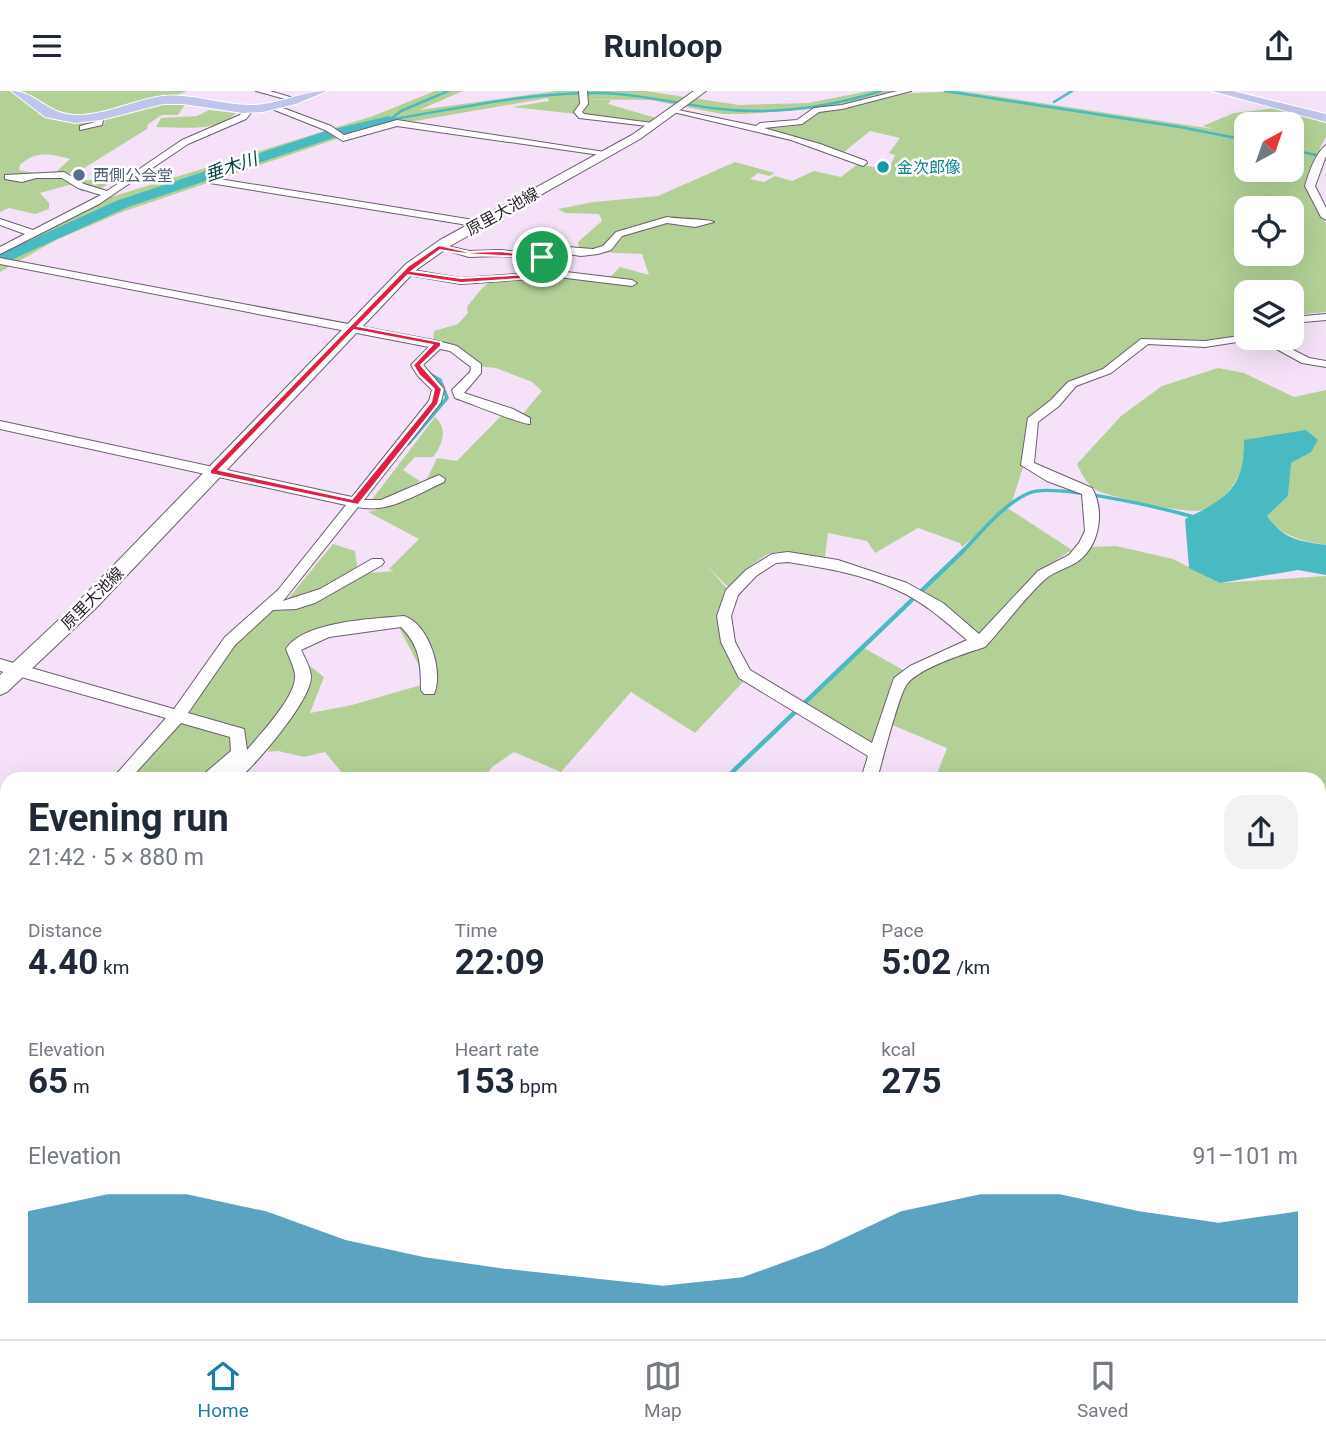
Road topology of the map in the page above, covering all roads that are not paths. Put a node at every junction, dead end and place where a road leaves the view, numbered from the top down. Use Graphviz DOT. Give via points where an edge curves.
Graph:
graph roads {
  1 [pos="17,91"];
  2 [pos="260,91"];
  3 [pos="321,91"];
  4 [pos="701,91"];
  5 [pos="907,91"];
  6 [pos="1218,91"];
  7 [pos="583,94"];
  8 [pos="296,100"];
  9 [pos="682,105"];
  10 [pos="275,107"];
  11 [pos="250,109"];
  12 [pos="100,117"];
  13 [pos="1326,118"];
  14 [pos="656,124"];
  15 [pos="747,127"];
  16 [pos="83,128"];
  17 [pos="170,138"];
  18 [pos="185,142"];
  19 [pos="607,153"];
  20 [pos="1323,154"];
  21 [pos="863,163"];
  22 [pos="8,177"];
  23 [pos="213,181"];
  24 [pos="108,194"];
  25 [pos="52,208"];
  26 [pos="72,214"];
  27 [pos="1326,217"];
  28 [pos="0,222"];
  29 [pos="709,222"];
  30 [pos="480,224"];
  31 [pos="34,234"];
  32 [pos="562,237"];
  33 [pos="439,247"];
  34 [pos="2,248"];
  35 [pos="554,249"];
  36 [pos="542,257"];
  37 [pos="0,261"];
  38 [pos="461,271"];
  39 [pos="406,272"];
  40 [pos="535,276"];
  41 [pos="453,279"];
  42 [pos="632,283"];
  43 [pos="1326,317"];
  44 [pos="1304,319"];
  45 [pos="352,328"];
  46 [pos="1234,340"];
  47 [pos="438,344"];
  48 [pos="1285,350"];
  49 [pos="1326,364"];
  50 [pos="526,421"];
  51 [pos="0,425"];
  52 [pos="213,472"];
  53 [pos="439,479"];
  54 [pos="355,503"];
  55 [pos="377,562"];
  56 [pos="270,605"];
  57 [pos="980,643"];
  58 [pos="0,665"];
  59 [pos="18,670"];
  60 [pos="0,687"];
  61 [pos="429,690"];
  62 [pos="179,714"];
  63 [pos="877,754"];
  64 [pos="126,772"];
  65 [pos="215,772"];
  66 [pos="235,772"];
  67 [pos="871,772"];
  1 -- 12 [label="main road" via="51,115"];
  2 -- 8 [label="street"];
  3 -- 8 [label="main road"];
  4 -- 9 [label="main road, 原里大池線"];
  5 -- 15 [label="street" via="817,110 799,122"];
  6 -- 13 [label="main road"];
  7 -- 14 [label="street" via="578,112 582,116"];
  8 -- 10 [label="main road"];
  9 -- 14 [label="main road, 原里大池線"];
  9 -- 15 [label="street"];
  10 -- 11 [label="main road"];
  10 -- 19 [label="street" via="343,138 397,123"];
  11 -- 12 [label="main road" via="178,99"];
  11 -- 18 [label="street" via="243,117"];
  12 -- 16 [label="street" via="99,123"];
  14 -- 19 [label="main road, 原里大池線"];
  15 -- 21 [label="street"];
  17 -- 18 [label="street"];
  18 -- 24 [label="street" via="131,173"];
  19 -- 30 [label="main road, 原里大池線"];
  20 -- 27 [label="street" via="1310,186"];
  22 -- 24 [label="street" via="64,174 81,186"];
  23 -- 30 [label="street"];
  24 -- 26 [label="street"];
  25 -- 26 [label="street"];
  26 -- 31 [label="street"];
  28 -- 31 [label="street"];
  29 -- 35 [label="street" via="667,220 619,234 607,248 594,252"];
  30 -- 33 [label="main road, 原里大池線"];
  31 -- 34 [label="street"];
  32 -- 35 [label="street"];
  33 -- 36 [label="street" via="469,254"];
  33 -- 39 [label="main road, 原里大池線"];
  35 -- 36 [label="street"];
  36 -- 40 [label="street"];
  37 -- 45 [label="street"];
  38 -- 41 [label="street"];
  39 -- 41 [label="street"];
  39 -- 45 [label="main road, 原里大池線"];
  40 -- 41 [label="street"];
  40 -- 42 [label="street" via="558,274"];
  43 -- 44 [label="street"];
  45 -- 47 [label="street"];
  45 -- 52 [label="main road, 原里大池線"];
  46 -- 57 [label="street" via="1205,344 1145,341 1107,371 1072,384 1032,421 1027,465 1089,496 1092,531 1074,558 1043,574"];
  47 -- 50 [label="street" via="466,355 477,366 459,395"];
  47 -- 54 [label="street" via="417,365 438,389 435,402"];
  48 -- 49 [label="street" via="1306,361"];
  51 -- 52 [label="street"];
  52 -- 54 [label="street"];
  52 -- 59 [label="main road, 原里大池線" via="89,603"];
  53 -- 54 [label="street" via="384,504"];
  54 -- 56 [label="street"];
  55 -- 56 [label="street" via="307,600 289,606"];
  56 -- 62 [label="street" via="230,641"];
  57 -- 63 [label="street" via="915,670 899,682"];
  57 -- 63 [label="street" via="938,607 902,586 838,565 772,559 732,593 724,616 727,642 744,674"];
  58 -- 59 [label="street"];
  59 -- 60 [label="main road, 原里大池線"];
  59 -- 62 [label="street"];
  61 -- 66 [label="street" via="429,654 404,621 312,637 293,649 303,683 262,745"];
  62 -- 64 [label="street"];
  62 -- 65 [label="street" via="238,733 239,754"];
  63 -- 67 [label="street"];
}
